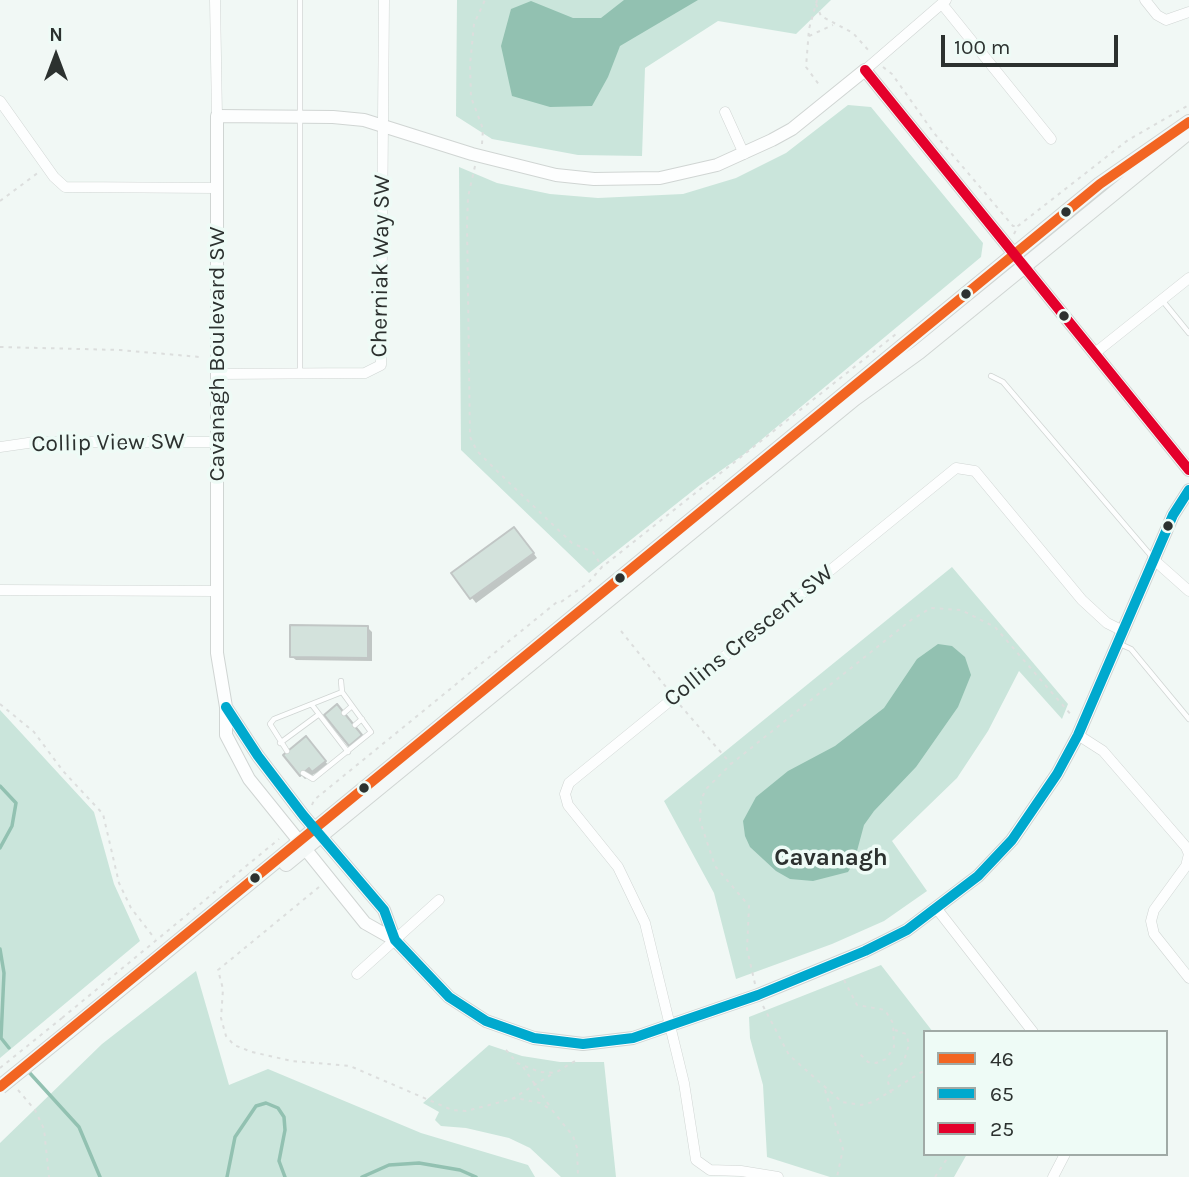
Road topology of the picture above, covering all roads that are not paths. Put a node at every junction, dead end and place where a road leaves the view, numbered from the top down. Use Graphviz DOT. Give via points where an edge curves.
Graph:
graph roads {
  1 [pos="215,0"];
  2 [pos="300,0"];
  3 [pos="384,0"];
  4 [pos="1145,0"];
  5 [pos="944,2"];
  6 [pos="1189,12"];
  7 [pos="865,70"];
  8 [pos="0,102"];
  9 [pos="725,112"];
  10 [pos="217,116"];
  11 [pos="300,116"];
  12 [pos="1189,122"];
  13 [pos="384,126"];
  14 [pos="1189,132"];
  15 [pos="1051,139"];
  16 [pos="744,154"];
  17 [pos="217,188"];
  18 [pos="1019,260"];
  19 [pos="1189,278"];
  20 [pos="1161,300"];
  21 [pos="1189,333"];
  22 [pos="1095,353"];
  23 [pos="300,373"];
  24 [pos="217,374"];
  25 [pos="991,376"];
  26 [pos="216,442"];
  27 [pos="0,447"];
  28 [pos="1189,470"];
  29 [pos="1189,490"];
  30 [pos="1153,559"];
  31 [pos="0,590"];
  32 [pos="216,591"];
  33 [pos="1189,592"];
  34 [pos="1119,636"];
  35 [pos="341,681"];
  36 [pos="342,692"];
  37 [pos="312,705"];
  38 [pos="352,706"];
  39 [pos="226,707"];
  40 [pos="344,713"];
  41 [pos="318,715"];
  42 [pos="362,719"];
  43 [pos="1189,719"];
  44 [pos="355,725"];
  45 [pos="1078,735"];
  46 [pos="280,743"];
  47 [pos="288,751"];
  48 [pos="348,752"];
  49 [pos="303,773"];
  50 [pos="317,831"];
  51 [pos="302,844"];
  52 [pos="439,900"];
  53 [pos="937,909"];
  54 [pos="395,940"];
  55 [pos="358,974"];
  56 [pos="1189,978"];
  57 [pos="670,1027"];
  58 [pos="1031,1030"];
  59 [pos="0,1087"];
  60 [pos="1064,1156"];
  61 [pos="778,1177"];
  62 [pos="1053,1177"];
  1 -- 10 [label="street, Cavanagh Boulevard SW"];
  2 -- 11 [label="lane"];
  3 -- 13 [label="street"];
  4 -- 6 [label="street" via="1163,19 1173,20"];
  5 -- 7 [label="street"];
  5 -- 15 [label="street"];
  7 -- 16 [label="street" via="792,129"];
  7 -- 18 [label="street"];
  8 -- 17 [label="street" via="59,183 70,188"];
  9 -- 16 [label="street"];
  10 -- 11 [label="street"];
  10 -- 17 [label="street, Cavanagh Boulevard SW"];
  11 -- 13 [label="street"];
  11 -- 23 [label="lane"];
  12 -- 18 [label="main road" via="1100,184"];
  13 -- 16 [label="street" via="523,168 594,179 660,178"];
  13 -- 23 [label="street, Cherniak Way SW" via="381,365 365,373"];
  14 -- 18 [label="main road"];
  17 -- 24 [label="street, Cavanagh Boulevard SW"];
  18 -- 22 [label="street"];
  18 -- 50 [label="main road"];
  19 -- 20 [label="street"];
  20 -- 21 [label="lane"];
  20 -- 22 [label="street"];
  22 -- 28 [label="street"];
  23 -- 24 [label="street, Cherniak Way SW"];
  24 -- 26 [label="street, Cavanagh Boulevard SW"];
  25 -- 30 [label="lane" via="1003,382"];
  26 -- 27 [label="street, Collip View SW" via="35,442"];
  26 -- 32 [label="street, Cavanagh Boulevard SW"];
  29 -- 30 [label="street"];
  30 -- 33 [label="street"];
  30 -- 34 [label="street"];
  31 -- 32 [label="street"];
  32 -- 39 [label="street, Cavanagh Boulevard SW" via="218,668"];
  34 -- 43 [label="lane"];
  34 -- 45 [label="street"];
  34 -- 57 [label="street, Collins Crescent SW" via="1082,600 975,471 956,468 574,777 566,789 566,800 611,856 634,895"];
  35 -- 36 [label="lane"];
  36 -- 37 [label="lane"];
  36 -- 38 [label="lane"];
  37 -- 41 [label="lane"];
  37 -- 46 [label="lane" via="274,719 270,724"];
  38 -- 40 [label="lane"];
  38 -- 42 [label="lane"];
  39 -- 50 [label="street"];
  39 -- 51 [label="street" via="226,735 240,765"];
  41 -- 46 [label="lane"];
  41 -- 48 [label="lane"];
  42 -- 44 [label="lane"];
  42 -- 48 [label="lane" via="371,732"];
  45 -- 53 [label="street" via="1012,840"];
  45 -- 56 [label="street" via="1103,751 1186,847 1186,866 1151,921 1154,934"];
  46 -- 47 [label="lane"];
  48 -- 49 [label="lane" via="313,779"];
  50 -- 51 [label="main road"];
  50 -- 54 [label="street" via="384,910"];
  51 -- 54 [label="street" via="365,923"];
  51 -- 59 [label="main road, bridge"];
  52 -- 54 [label="street"];
  53 -- 57 [label="street" via="865,951"];
  53 -- 58 [label="street"];
  54 -- 55 [label="street"];
  54 -- 57 [label="street" via="457,1003 510,1032 583,1044 633,1038"];
  57 -- 61 [label="street" via="695,1160 710,1170"];
  60 -- 62 [label="street"];
}
